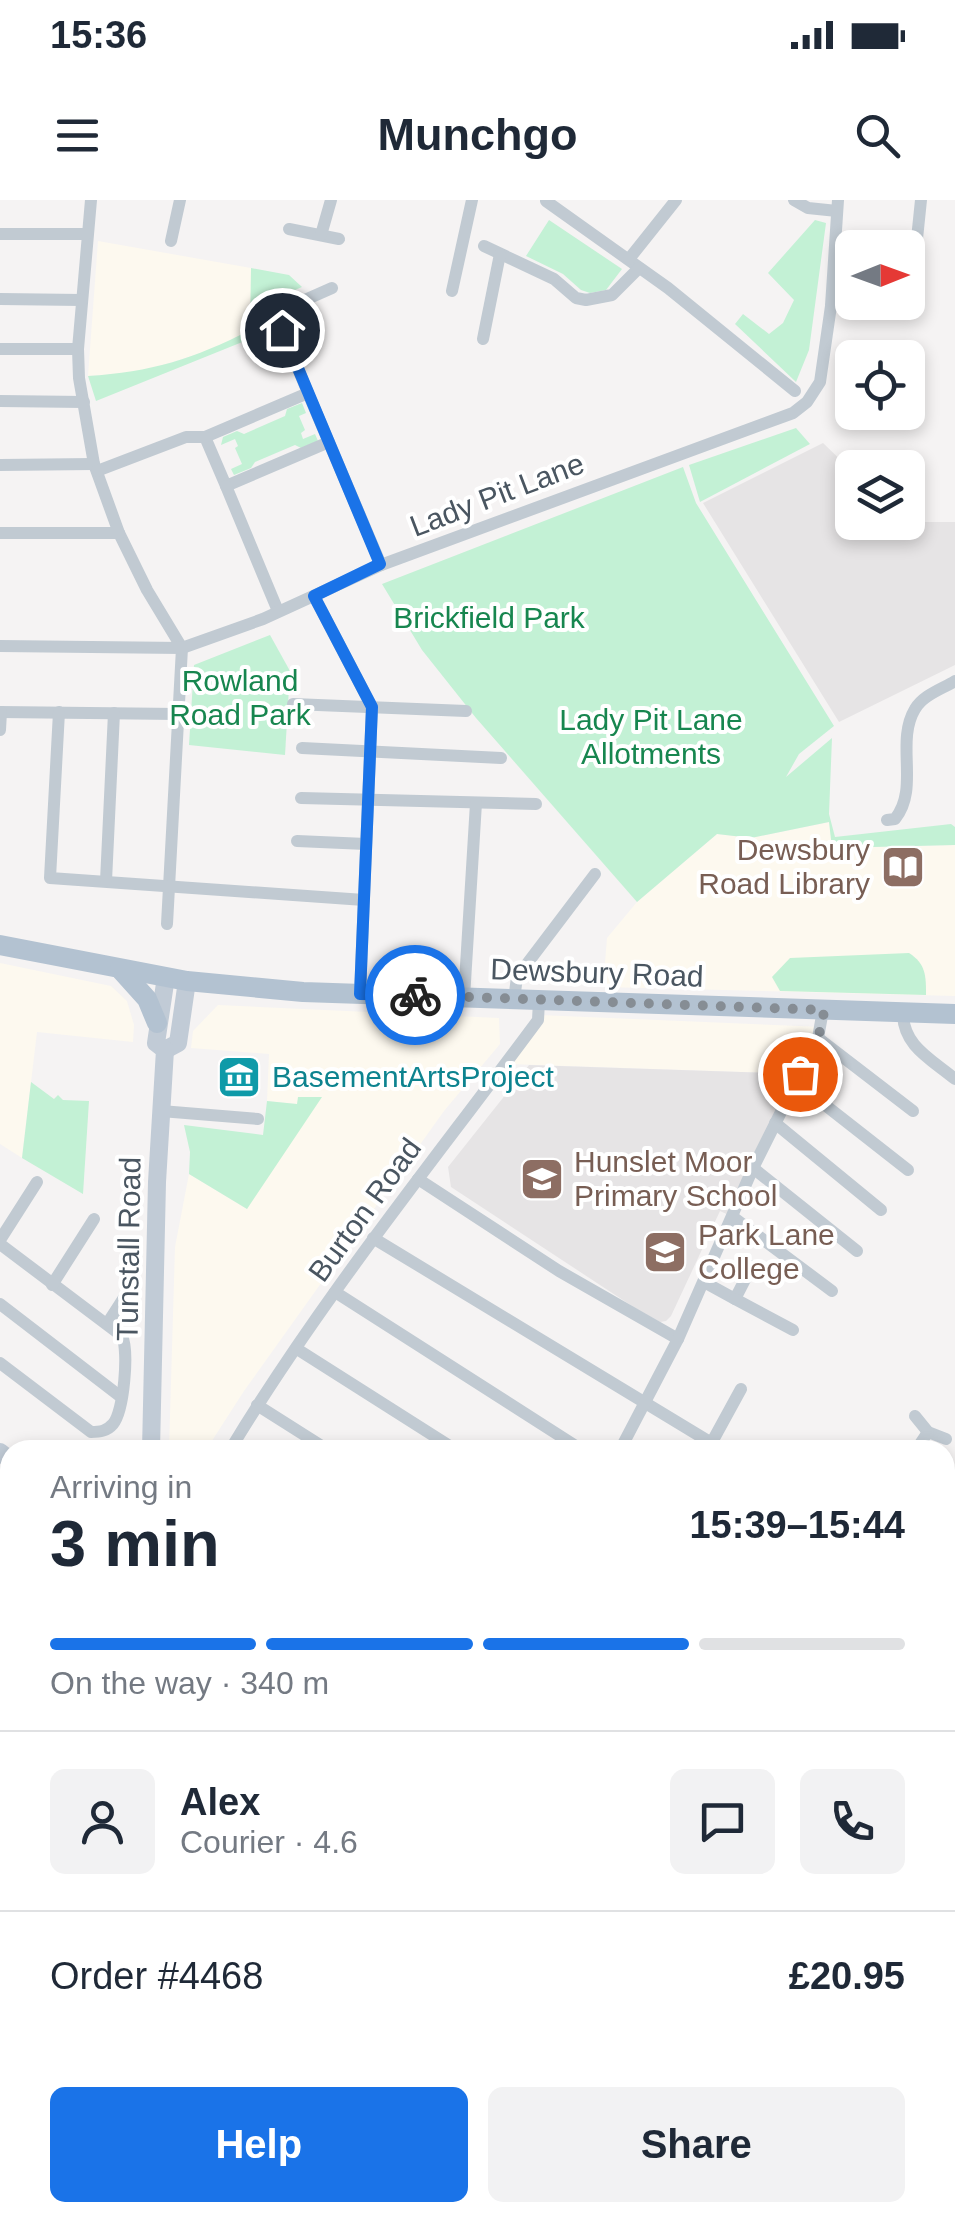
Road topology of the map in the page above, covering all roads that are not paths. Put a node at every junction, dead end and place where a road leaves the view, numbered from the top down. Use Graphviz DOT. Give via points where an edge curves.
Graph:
graph roads {
  1 [pos="90,200"];
  2 [pos="180,200"];
  3 [pos="331,200"];
  4 [pos="472,200"];
  5 [pos="676,200"];
  6 [pos="794,200"];
  7 [pos="921,200"];
  8 [pos="546,202"];
  9 [pos="838,206"];
  10 [pos="289,229"];
  11 [pos="918,230"];
  12 [pos="0,234"];
  13 [pos="86,234"];
  14 [pos="321,235"];
  15 [pos="339,238"];
  16 [pos="170,242"];
  17 [pos="484,246"];
  18 [pos="500,254"];
  19 [pos="634,264"];
  20 [pos="332,288"];
  21 [pos="452,292"];
  22 [pos="0,299"];
  23 [pos="82,300"];
  24 [pos="831,306"];
  25 [pos="835,306"];
  26 [pos="483,339"];
  27 [pos="0,349"];
  28 [pos="78,350"];
  29 [pos="794,391"];
  30 [pos="308,393"];
  31 [pos="0,401"];
  32 [pos="84,402"];
  33 [pos="205,437"];
  34 [pos="330,442"];
  35 [pos="0,465"];
  36 [pos="96,468"];
  37 [pos="226,486"];
  38 [pos="0,532"];
  39 [pos="120,534"];
  40 [pos="380,564"];
  41 [pos="314,596"];
  42 [pos="278,612"];
  43 [pos="0,646"];
  44 [pos="182,648"];
  45 [pos="955,681"];
  46 [pos="293,704"];
  47 [pos="372,707"];
  48 [pos="466,711"];
  49 [pos="0,712"];
  50 [pos="59,712"];
  51 [pos="114,713"];
  52 [pos="178,714"];
  53 [pos="0,730"];
  54 [pos="302,748"];
  55 [pos="370,752"];
  56 [pos="501,758"];
  57 [pos="301,798"];
  58 [pos="368,800"];
  59 [pos="476,803"];
  60 [pos="536,804"];
  61 [pos="887,820"];
  62 [pos="297,841"];
  63 [pos="366,844"];
  64 [pos="595,874"];
  65 [pos="106,880"];
  66 [pos="169,886"];
  67 [pos="364,900"];
  68 [pos="167,924"];
  69 [pos="0,945"];
  70 [pos="120,970"];
  71 [pos="176,979"];
  72 [pos="360,994"];
  73 [pos="464,998"];
  74 [pos="514,1000"];
  75 [pos="539,1001"];
  76 [pos="824,1010"];
  77 [pos="903,1013"];
  78 [pos="955,1014"];
  79 [pos="156,1023"];
  80 [pos="818,1038"];
  81 [pos="165,1050"];
  82 [pos="955,1079"];
  83 [pos="797,1083"];
  84 [pos="161,1111"];
  85 [pos="913,1111"];
  86 [pos="258,1119"];
  87 [pos="775,1123"];
  88 [pos="753,1168"];
  89 [pos="908,1170"];
  90 [pos="418,1179"];
  91 [pos="36,1182"];
  92 [pos="881,1210"];
  93 [pos="733,1217"];
  94 [pos="94,1218"];
  95 [pos="373,1238"];
  96 [pos="0,1242"];
  97 [pos="856,1251"];
  98 [pos="752,1266"];
  99 [pos="704,1282"];
  100 [pos="52,1286"];
  101 [pos="832,1291"];
  102 [pos="335,1292"];
  103 [pos="127,1294"];
  104 [pos="735,1298"];
  105 [pos="0,1304"];
  106 [pos="106,1324"];
  107 [pos="793,1330"];
  108 [pos="678,1339"];
  109 [pos="298,1348"];
  110 [pos="0,1363"];
  111 [pos="740,1388"];
  112 [pos="121,1398"];
  113 [pos="645,1404"];
  114 [pos="257,1405"];
  115 [pos="915,1416"];
  116 [pos="928,1432"];
  117 [pos="946,1439"];
  118 [pos="151,1440"];
  119 [pos="236,1440"];
  120 [pos="312,1440"];
  121 [pos="441,1440"];
  122 [pos="566,1440"];
  123 [pos="625,1440"];
  124 [pos="708,1440"];
  125 [pos="720,1440"];
  126 [pos="923,1440"];
  1 -- 13 [label="street"];
  2 -- 16 [label="street"];
  3 -- 14 [label="street"];
  4 -- 21 [label="street"];
  5 -- 19 [label="street"];
  6 -- 9 [label="street" via="808,208"];
  7 -- 11 [label="street"];
  8 -- 19 [label="street"];
  9 -- 24 [label="street, Lady Pit Lane"];
  10 -- 14 [label="street"];
  12 -- 13 [label="street"];
  13 -- 23 [label="street"];
  14 -- 15 [label="street"];
  17 -- 18 [label="street"];
  18 -- 19 [label="street" via="586,300 612,295"];
  18 -- 26 [label="street"];
  19 -- 29 [label="street"];
  20 -- 30 [label="street" via="280,311"];
  22 -- 23 [label="street"];
  23 -- 28 [label="street"];
  24 -- 25 [label="street"];
  24 -- 40 [label="street, Lady Pit Lane" via="820,382 794,413"];
  27 -- 28 [label="street"];
  28 -- 32 [label="street"];
  30 -- 33 [label="street"];
  30 -- 34 [label="street"];
  31 -- 32 [label="street"];
  32 -- 36 [label="street"];
  33 -- 36 [label="street" via="186,437"];
  33 -- 37 [label="street"];
  34 -- 37 [label="street"];
  34 -- 40 [label="street"];
  35 -- 36 [label="street"];
  36 -- 39 [label="street"];
  37 -- 42 [label="street"];
  38 -- 39 [label="street"];
  39 -- 44 [label="street"];
  40 -- 41 [label="street, Lady Pit Lane"];
  41 -- 42 [label="street, Lady Pit Lane"];
  41 -- 47 [label="street"];
  42 -- 44 [label="street, Lady Pit Lane"];
  43 -- 44 [label="street, Lady Pit Lane"];
  44 -- 52 [label="street"];
  45 -- 61 [label="street" via="915,708 905,806"];
  46 -- 47 [label="street"];
  47 -- 48 [label="street"];
  47 -- 55 [label="street"];
  49 -- 50 [label="street"];
  49 -- 53 [label="street"];
  50 -- 51 [label="street"];
  50 -- 65 [label="street" via="50,878"];
  51 -- 52 [label="street"];
  51 -- 65 [label="street"];
  52 -- 66 [label="street"];
  54 -- 55 [label="street"];
  55 -- 56 [label="street"];
  55 -- 58 [label="street"];
  57 -- 58 [label="street"];
  58 -- 59 [label="street"];
  58 -- 63 [label="street"];
  59 -- 60 [label="street"];
  59 -- 73 [label="street"];
  62 -- 63 [label="street"];
  63 -- 67 [label="street"];
  64 -- 74 [label="street" via="517,977"];
  65 -- 66 [label="street"];
  66 -- 67 [label="street"];
  66 -- 68 [label="street"];
  67 -- 72 [label="street"];
  69 -- 70 [label="main road, Dewsbury Road"];
  70 -- 71 [label="main road, Dewsbury Road"];
  70 -- 79 [label="main road" via="146,999"];
  71 -- 72 [label="main road, Dewsbury Road"];
  71 -- 79 [label="street"];
  71 -- 81 [label="street, Tunstall Road" via="178,1043"];
  72 -- 73 [label="main road, Dewsbury Road"];
  73 -- 74 [label="main road, Dewsbury Road"];
  74 -- 75 [label="main road, Dewsbury Road"];
  75 -- 76 [label="main road, Dewsbury Road"];
  75 -- 90 [label="street, Burton Road" via="538,1020"];
  76 -- 77 [label="main road, Dewsbury Road"];
  76 -- 80 [label="street"];
  77 -- 78 [label="main road, Dewsbury Road"];
  77 -- 82 [label="street" via="911,1044"];
  79 -- 81 [label="street, Tunstall Road" via="156,1043"];
  80 -- 83 [label="street"];
  80 -- 85 [label="street"];
  81 -- 84 [label="street, Tunstall Road"];
  83 -- 87 [label="street"];
  83 -- 89 [label="street"];
  84 -- 86 [label="street"];
  84 -- 118 [label="street, Tunstall Road"];
  87 -- 88 [label="street"];
  87 -- 92 [label="street"];
  88 -- 93 [label="street"];
  88 -- 97 [label="street"];
  90 -- 95 [label="street, Burton Road"];
  90 -- 108 [label="street" via="559,1272"];
  91 -- 96 [label="street"];
  93 -- 99 [label="street"];
  93 -- 101 [label="street"];
  94 -- 100 [label="street"];
  95 -- 102 [label="street, Burton Road"];
  95 -- 113 [label="street"];
  96 -- 100 [label="street"];
  98 -- 104 [label="street"];
  99 -- 104 [label="street"];
  99 -- 108 [label="street"];
  100 -- 106 [label="street"];
  102 -- 109 [label="street, Burton Road"];
  102 -- 122 [label="street"];
  103 -- 106 [label="street, Tunstall Road"];
  104 -- 107 [label="street"];
  105 -- 112 [label="street"];
  106 -- 112 [label="street, Tunstall Road" via="122,1336 126,1352"];
  108 -- 113 [label="street"];
  109 -- 114 [label="street, Burton Road"];
  109 -- 121 [label="street"];
  110 -- 112 [label="street, Tunstall Road" via="91,1432 106,1430 117,1418"];
  111 -- 125 [label="street"];
  113 -- 123 [label="street"];
  113 -- 124 [label="street"];
  114 -- 119 [label="street, Burton Road"];
  114 -- 120 [label="street"];
  115 -- 116 [label="street"];
  116 -- 117 [label="street"];
  116 -- 126 [label="street"];
}
